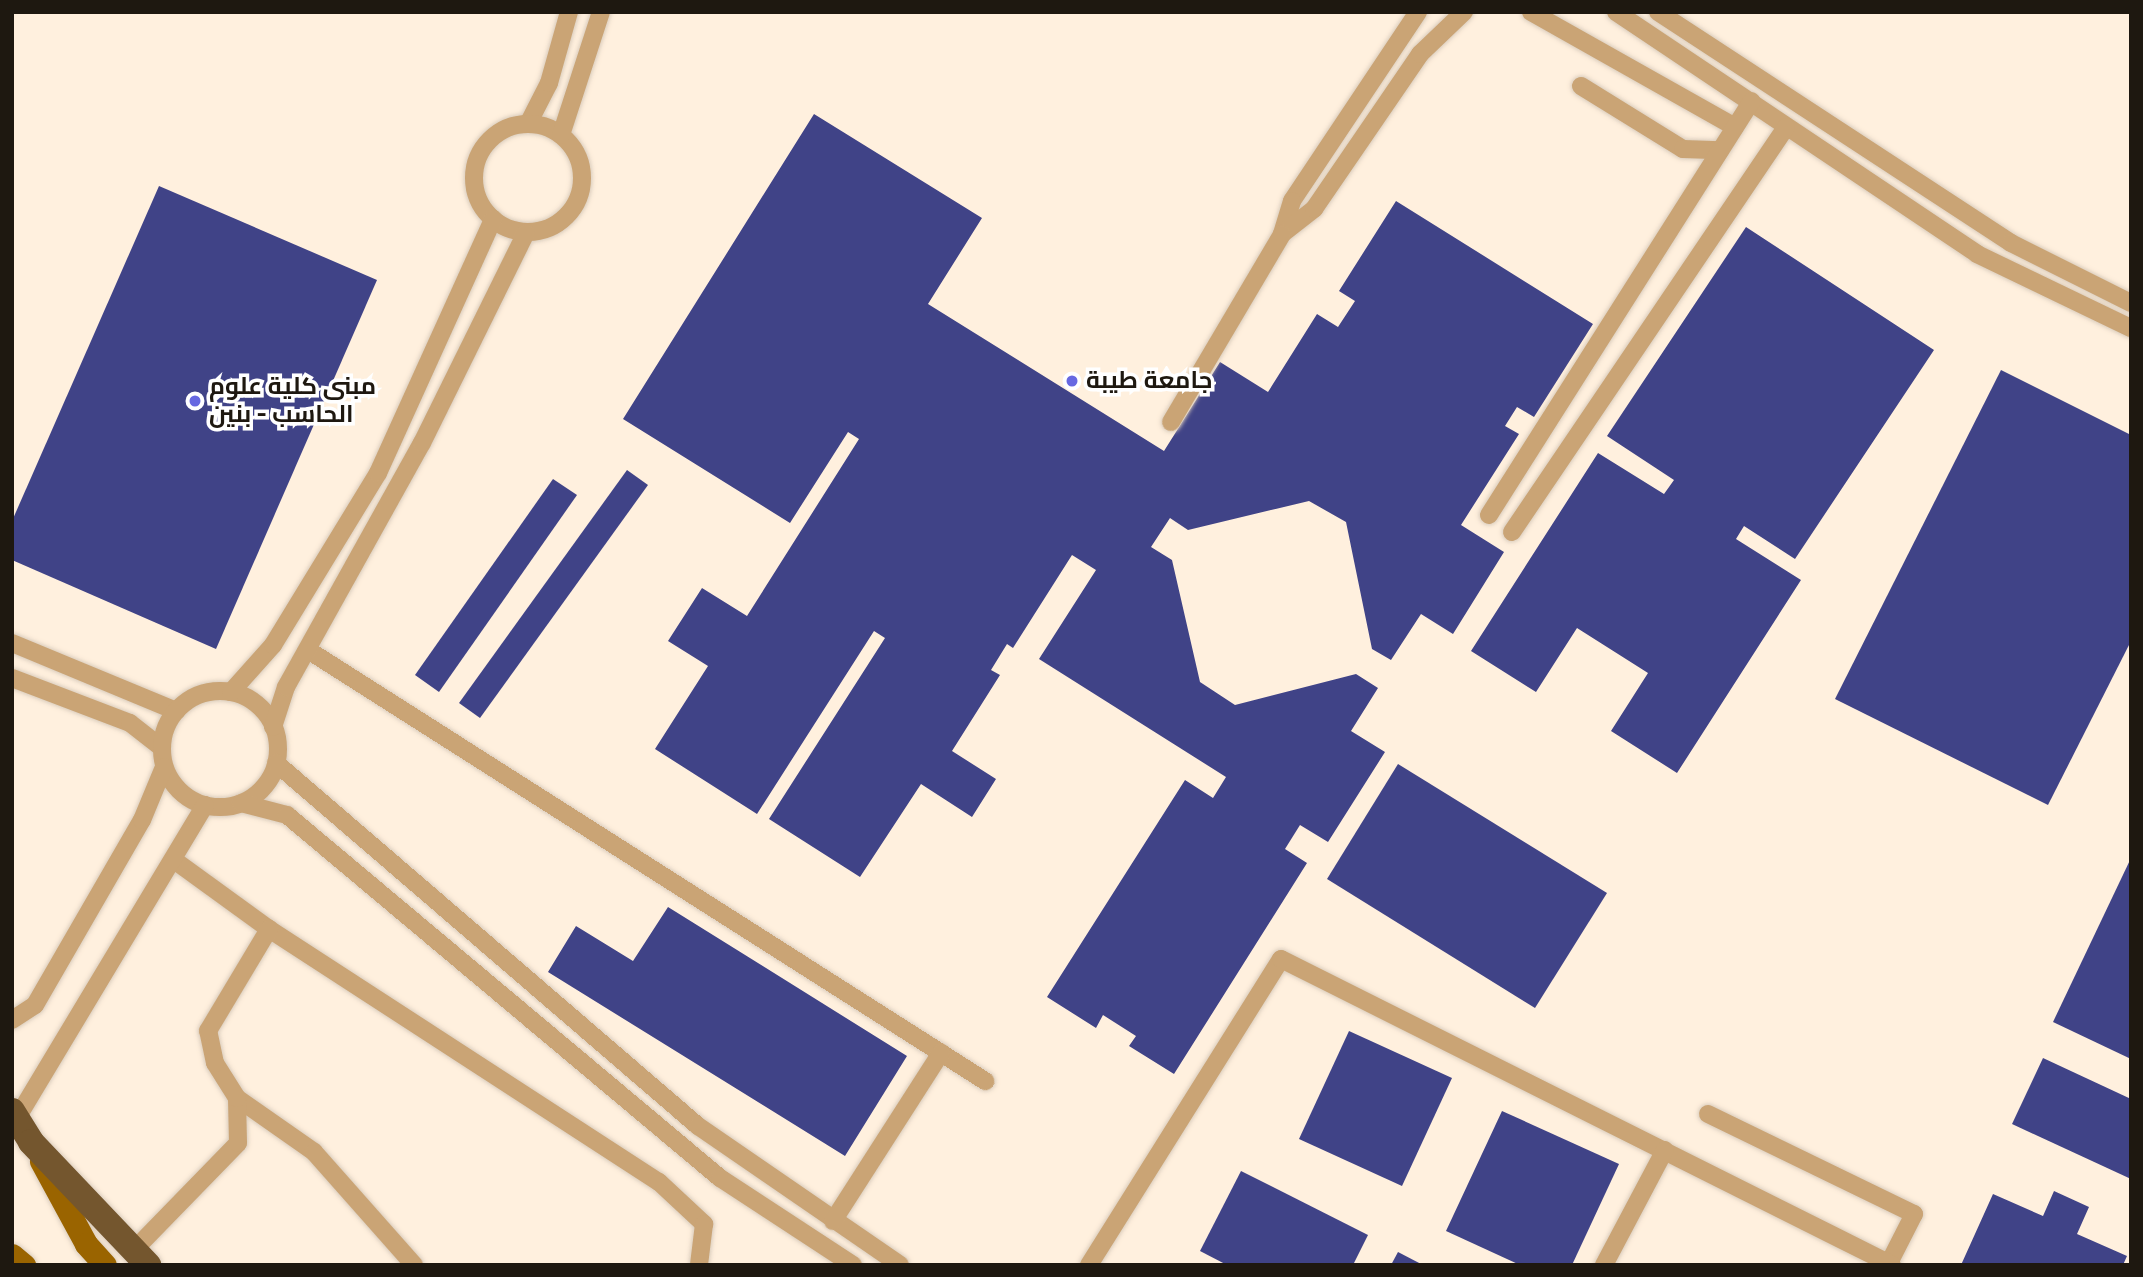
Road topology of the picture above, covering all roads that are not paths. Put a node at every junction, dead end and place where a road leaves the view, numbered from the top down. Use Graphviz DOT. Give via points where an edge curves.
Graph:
graph roads {
  1 [pos="569,12"];
  2 [pos="601,12"];
  3 [pos="1418,12"];
  4 [pos="1464,12"];
  5 [pos="1531,12"];
  6 [pos="1616,12"];
  7 [pos="1658,12"];
  8 [pos="1580,86"];
  9 [pos="1752,102"];
  10 [pos="527,124"];
  11 [pos="1735,127"];
  12 [pos="1786,127"];
  13 [pos="561,135"];
  14 [pos="1720,150"];
  15 [pos="493,219"];
  16 [pos="526,233"];
  17 [pos="1282,234"];
  18 [pos="2131,303"];
  19 [pos="2131,328"];
  20 [pos="1171,422"];
  21 [pos="1489,514"];
  22 [pos="1512,532"];
  23 [pos="12,643"];
  24 [pos="308,650"];
  25 [pos="12,678"];
  26 [pos="230,692"];
  27 [pos="176,711"];
  28 [pos="273,727"];
  29 [pos="161,747"];
  30 [pos="276,763"];
  31 [pos="164,767"];
  32 [pos="241,803"];
  33 [pos="205,806"];
  34 [pos="174,860"];
  35 [pos="423,893"];
  36 [pos="404,915"];
  37 [pos="269,929"];
  38 [pos="12,1020"];
  39 [pos="941,1053"];
  40 [pos="985,1081"];
  41 [pos="237,1098"];
  42 [pos="15,1114"];
  43 [pos="1708,1114"];
  44 [pos="31,1142"];
  45 [pos="1665,1150"];
  46 [pos="834,1221"];
  47 [pos="12,1255"];
  48 [pos="141,1257"];
  49 [pos="1890,1264"];
  50 [pos="24,1265"];
  51 [pos="105,1265"];
  52 [pos="414,1265"];
  53 [pos="699,1265"];
  54 [pos="853,1265"];
  55 [pos="901,1265"];
  56 [pos="1089,1265"];
  57 [pos="1604,1265"];
  1 -- 10 [label="street" via="549,83"];
  2 -- 13 [label="street"];
  3 -- 17 [label="street" via="1292,201"];
  4 -- 17 [label="street" via="1420,54 1314,209"];
  5 -- 11 [label="street"];
  6 -- 9 [label="street"];
  7 -- 18 [label="street" via="2011,243"];
  8 -- 14 [label="street" via="1683,149"];
  9 -- 11 [label="street"];
  9 -- 12 [label="street"];
  10 -- 13 [label="street"];
  10 -- 15 [label="street" via="493,136 477,160 474,188"];
  11 -- 14 [label="street"];
  12 -- 19 [label="street" via="1977,254"];
  12 -- 22 [label="street"];
  13 -- 16 [label="street" via="580,163 578,197 558,223"];
  14 -- 21 [label="street"];
  15 -- 16 [label="street"];
  15 -- 26 [label="street" via="378,473 273,645"];
  16 -- 24 [label="street" via="422,443"];
  17 -- 20 [label="street"];
  23 -- 27 [label="street"];
  24 -- 28 [label="street"];
  24 -- 39 [label="street"];
  25 -- 29 [label="street" via="130,723"];
  26 -- 27 [label="street" via="201,695"];
  26 -- 28 [label="street" via="249,699"];
  27 -- 29 [label="street"];
  28 -- 30 [label="street"];
  29 -- 31 [label="street"];
  30 -- 32 [label="street" via="269,780"];
  30 -- 35 [label="street"];
  31 -- 33 [label="street" via="173,785"];
  31 -- 38 [label="street" via="142,820 35,1004"];
  32 -- 33 [label="street"];
  32 -- 36 [label="street" via="287,815"];
  33 -- 34 [label="street"];
  34 -- 37 [label="street"];
  34 -- 42 [label="street"];
  35 -- 36 [label="street"];
  35 -- 46 [label="street" via="698,1126"];
  36 -- 54 [label="street" via="720,1178"];
  37 -- 41 [label="street" via="208,1031 215,1063"];
  37 -- 53 [label="street" via="659,1182 704,1224"];
  39 -- 40 [label="street"];
  39 -- 46 [label="street"];
  41 -- 48 [label="street" via="238,1143"];
  41 -- 52 [label="street" via="291,1130"];
  42 -- 44 [label="highway"];
  43 -- 49 [label="street" via="1914,1214"];
  44 -- 48 [label="highway"];
  44 -- 51 [label="main road" via="86,1244"];
  45 -- 49 [label="street"];
  45 -- 56 [label="street" via="1281,959"];
  45 -- 57 [label="street"];
  46 -- 55 [label="street"];
  47 -- 50 [label="main road"];
}
